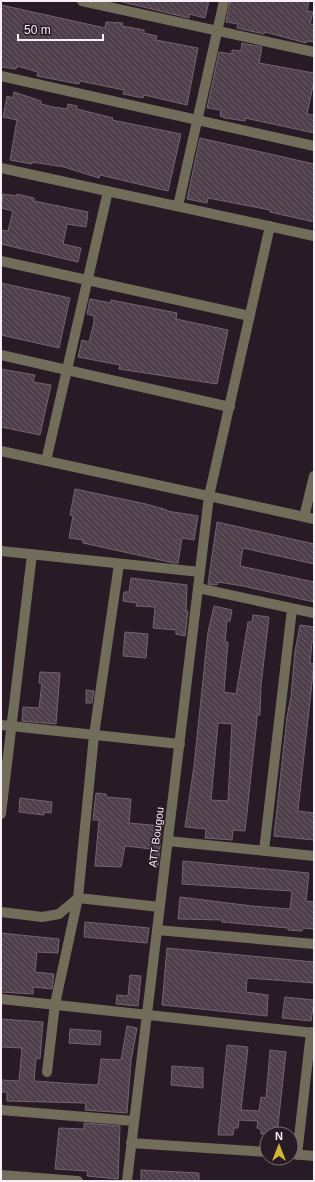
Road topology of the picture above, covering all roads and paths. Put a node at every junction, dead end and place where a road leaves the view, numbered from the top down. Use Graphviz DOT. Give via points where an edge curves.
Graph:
graph roads {
  1 [pos="82,1"];
  2 [pos="224,1"];
  3 [pos="217,31"];
  4 [pos="314,52"];
  5 [pos="1,76"];
  6 [pos="198,120"];
  7 [pos="314,146"];
  8 [pos="1,168"];
  9 [pos="108,191"];
  10 [pos="178,206"];
  11 [pos="270,226"];
  12 [pos="314,236"];
  13 [pos="1,261"];
  14 [pos="87,280"];
  15 [pos="250,316"];
  16 [pos="1,355"];
  17 [pos="67,370"];
  18 [pos="230,407"];
  19 [pos="1,451"];
  20 [pos="46,461"];
  21 [pos="314,476"];
  22 [pos="210,496"];
  23 [pos="309,518"];
  24 [pos="1,551"];
  25 [pos="32,554"];
  26 [pos="119,564"];
  27 [pos="200,572"];
  28 [pos="198,588"];
  29 [pos="292,608"];
  30 [pos="314,614"];
  31 [pos="1,725"];
  32 [pos="12,726"];
  33 [pos="94,735"];
  34 [pos="180,744"];
  35 [pos="1,814"];
  36 [pos="168,841"];
  37 [pos="264,851"];
  38 [pos="314,856"];
  39 [pos="78,898"];
  40 [pos="160,907"];
  41 [pos="1,912"];
  42 [pos="157,930"];
  43 [pos="314,944"];
  44 [pos="1,999"];
  45 [pos="55,1004"];
  46 [pos="147,1014"];
  47 [pos="312,1033"];
  48 [pos="47,1072"];
  49 [pos="1,1110"];
  50 [pos="134,1121"];
  51 [pos="298,1126"];
  52 [pos="131,1143"];
  53 [pos="259,1151"];
  54 [pos="299,1154"];
  55 [pos="314,1156"];
  56 [pos="1,1175"];
  57 [pos="78,1181"];
  58 [pos="127,1181"];
  1 -- 3 [label="street"];
  2 -- 3 [label="street"];
  3 -- 4 [label="street"];
  3 -- 6 [label="street"];
  5 -- 6 [label="street"];
  6 -- 7 [label="street"];
  6 -- 10 [label="street"];
  8 -- 9 [label="street"];
  9 -- 10 [label="street"];
  9 -- 14 [label="street"];
  10 -- 11 [label="street"];
  11 -- 12 [label="street"];
  11 -- 15 [label="street, ATT Bougou"];
  13 -- 14 [label="street"];
  14 -- 15 [label="street"];
  14 -- 17 [label="street"];
  15 -- 18 [label="street, ATT Bougou"];
  16 -- 17 [label="street"];
  17 -- 18 [label="street"];
  17 -- 20 [label="street"];
  18 -- 22 [label="street, ATT Bougou"];
  19 -- 20 [label="street"];
  20 -- 22 [label="street"];
  21 -- 23 [label="street"];
  22 -- 23 [label="street"];
  22 -- 27 [label="street, ATT Bougou"];
  24 -- 25 [label="street"];
  25 -- 26 [label="street"];
  25 -- 32 [label="street"];
  26 -- 27 [label="street"];
  26 -- 33 [label="street"];
  27 -- 28 [label="street, ATT Bougou"];
  28 -- 29 [label="street"];
  28 -- 34 [label="street, ATT Bougou"];
  29 -- 30 [label="street"];
  29 -- 37 [label="street"];
  31 -- 32 [label="street"];
  32 -- 33 [label="street"];
  32 -- 35 [label="street"];
  33 -- 34 [label="street"];
  33 -- 39 [label="street"];
  34 -- 36 [label="street, ATT Bougou"];
  36 -- 37 [label="street"];
  36 -- 40 [label="street, ATT Bougou"];
  37 -- 38 [label="street"];
  39 -- 40 [label="street"];
  39 -- 41 [label="street" via="59,914 42,917"];
  39 -- 45 [label="street"];
  40 -- 42 [label="street, ATT Bougou"];
  42 -- 43 [label="street"];
  42 -- 46 [label="street, ATT Bougou"];
  44 -- 45 [label="street"];
  45 -- 46 [label="street"];
  45 -- 48 [label="street"];
  46 -- 47 [label="street"];
  46 -- 50 [label="street, ATT Bougou"];
  47 -- 51 [label="street"];
  49 -- 50 [label="street"];
  50 -- 52 [label="street, ATT Bougou"];
  52 -- 53 [label="street"];
  52 -- 58 [label="street, ATT Bougou"];
  54 -- 55 [label="street"];
  56 -- 57 [label="street"];
}
